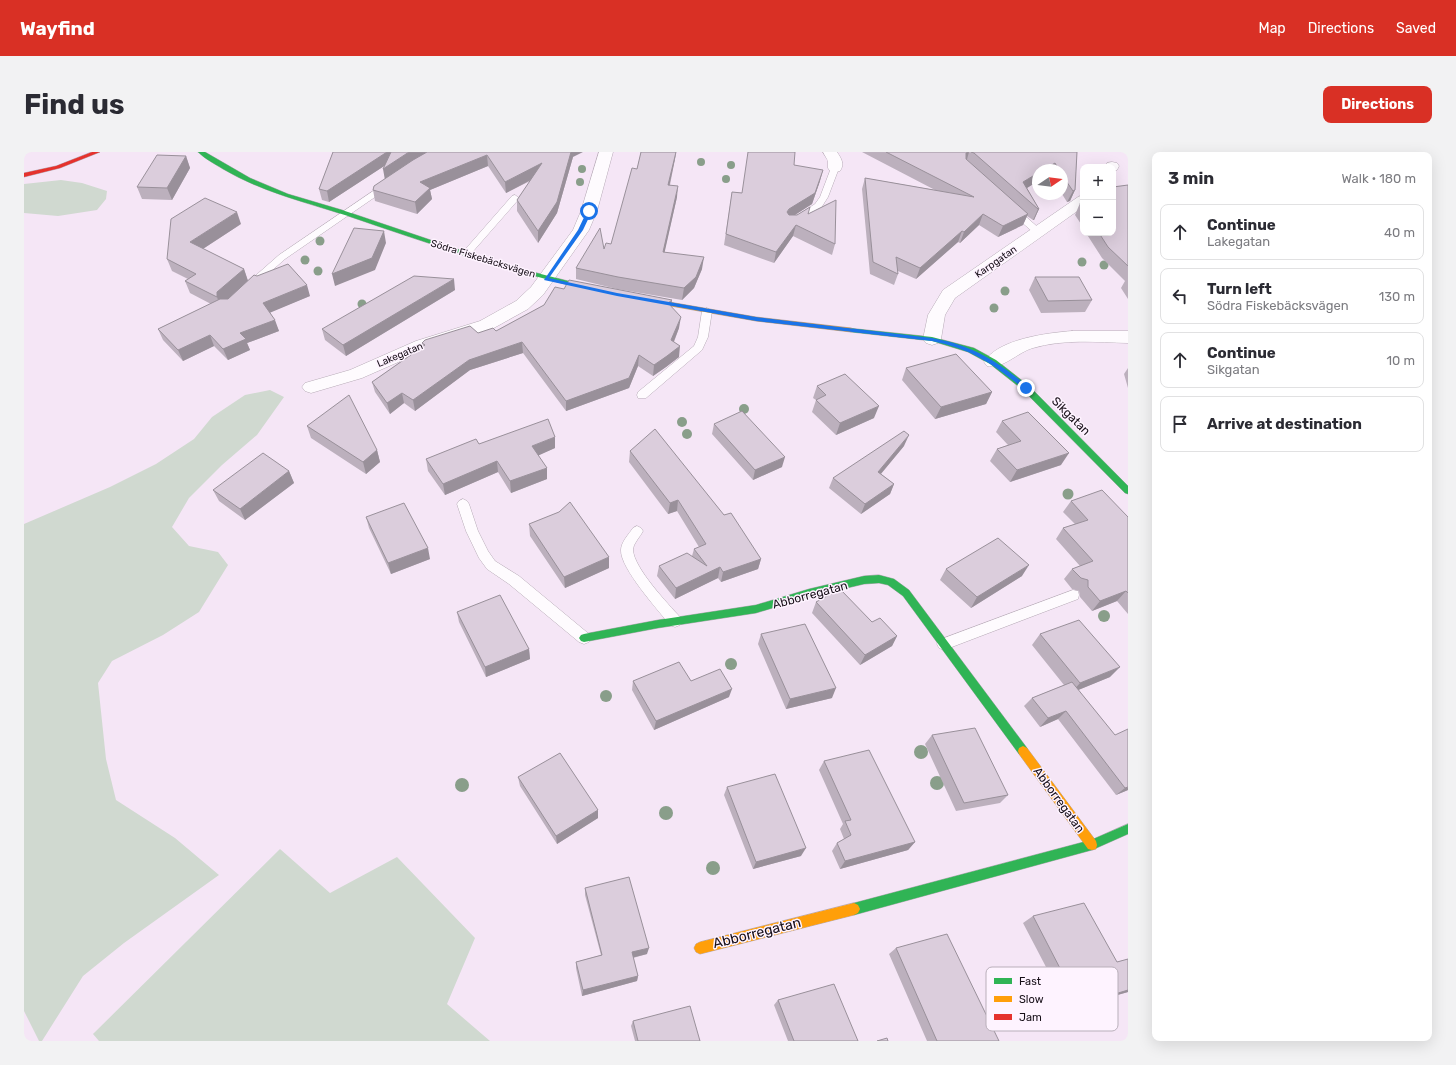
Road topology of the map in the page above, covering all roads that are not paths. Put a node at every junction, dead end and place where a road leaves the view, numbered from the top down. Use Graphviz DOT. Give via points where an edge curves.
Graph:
graph roads {
  1 [pos="97,152"];
  2 [pos="201,152"];
  3 [pos="606,152"];
  4 [pos="830,152"];
  5 [pos="835,168"];
  6 [pos="24,175"];
  7 [pos="399,176"];
  8 [pos="515,198"];
  9 [pos="1005,202"];
  10 [pos="1080,202"];
  11 [pos="344,213"];
  12 [pos="791,223"];
  13 [pos="1038,232"];
  14 [pos="466,254"];
  15 [pos="546,279"];
  16 [pos="603,292"];
  17 [pos="242,293"];
  18 [pos="632,298"];
  19 [pos="707,311"];
  20 [pos="1128,337"];
  21 [pos="932,339"];
  22 [pos="993,362"];
  23 [pos="311,387"];
  24 [pos="642,395"];
  25 [pos="1128,491"];
  26 [pos="463,504"];
  27 [pos="637,531"];
  28 [pos="1073,595"];
  29 [pos="675,622"];
  30 [pos="584,638"];
  31 [pos="944,644"];
  32 [pos="1128,829"];
  33 [pos="1092,845"];
  34 [pos="700,948"];
  1 -- 6 [label="street" via="58,167"];
  2 -- 11 [label="street, Södra Fiskebäcksvägen" via="251,182"];
  3 -- 15 [label="street, Lakegatan" via="581,230"];
  4 -- 5 [label="street" via="835,160"];
  5 -- 12 [label="lane" via="818,206"];
  7 -- 11 [label="lane"];
  8 -- 14 [label="lane"];
  9 -- 13 [label="lane"];
  10 -- 13 [label="street, Karpgatan"];
  11 -- 14 [label="street, Södra Fiskebäcksvägen"];
  11 -- 17 [label="lane" via="282,257"];
  13 -- 21 [label="street, Karpgatan" via="949,294 940,305 935,318"];
  14 -- 15 [label="street, Södra Fiskebäcksvägen"];
  15 -- 16 [label="street, Södra Fiskebäcksvägen"];
  15 -- 23 [label="street, Lakegatan" via="522,305 486,325 397,355 356,374"];
  18 -- 19 [label="street"];
  19 -- 21 [label="street"];
  19 -- 24 [label="lane" via="703,337 698,348"];
  20 -- 22 [label="street" via="1059,338 1040,341 1018,347"];
  21 -- 22 [label="street" via="971,350"];
  22 -- 25 [label="street, Sikgatan" via="1026,388"];
  26 -- 30 [label="lane, Abborregatan" via="472,531 491,565 514,580"];
  27 -- 29 [label="lane" via="627,550 633,569"];
  28 -- 31 [label="lane"];
  29 -- 30 [label="street, Abborregatan"];
  29 -- 31 [label="street, Abborregatan" via="756,609 809,593 879,579 891,582 906,593"];
  31 -- 33 [label="street, Abborregatan"];
  32 -- 33 [label="street, Abborregatan"];
  33 -- 34 [label="street, Abborregatan" via="918,893"];
}
